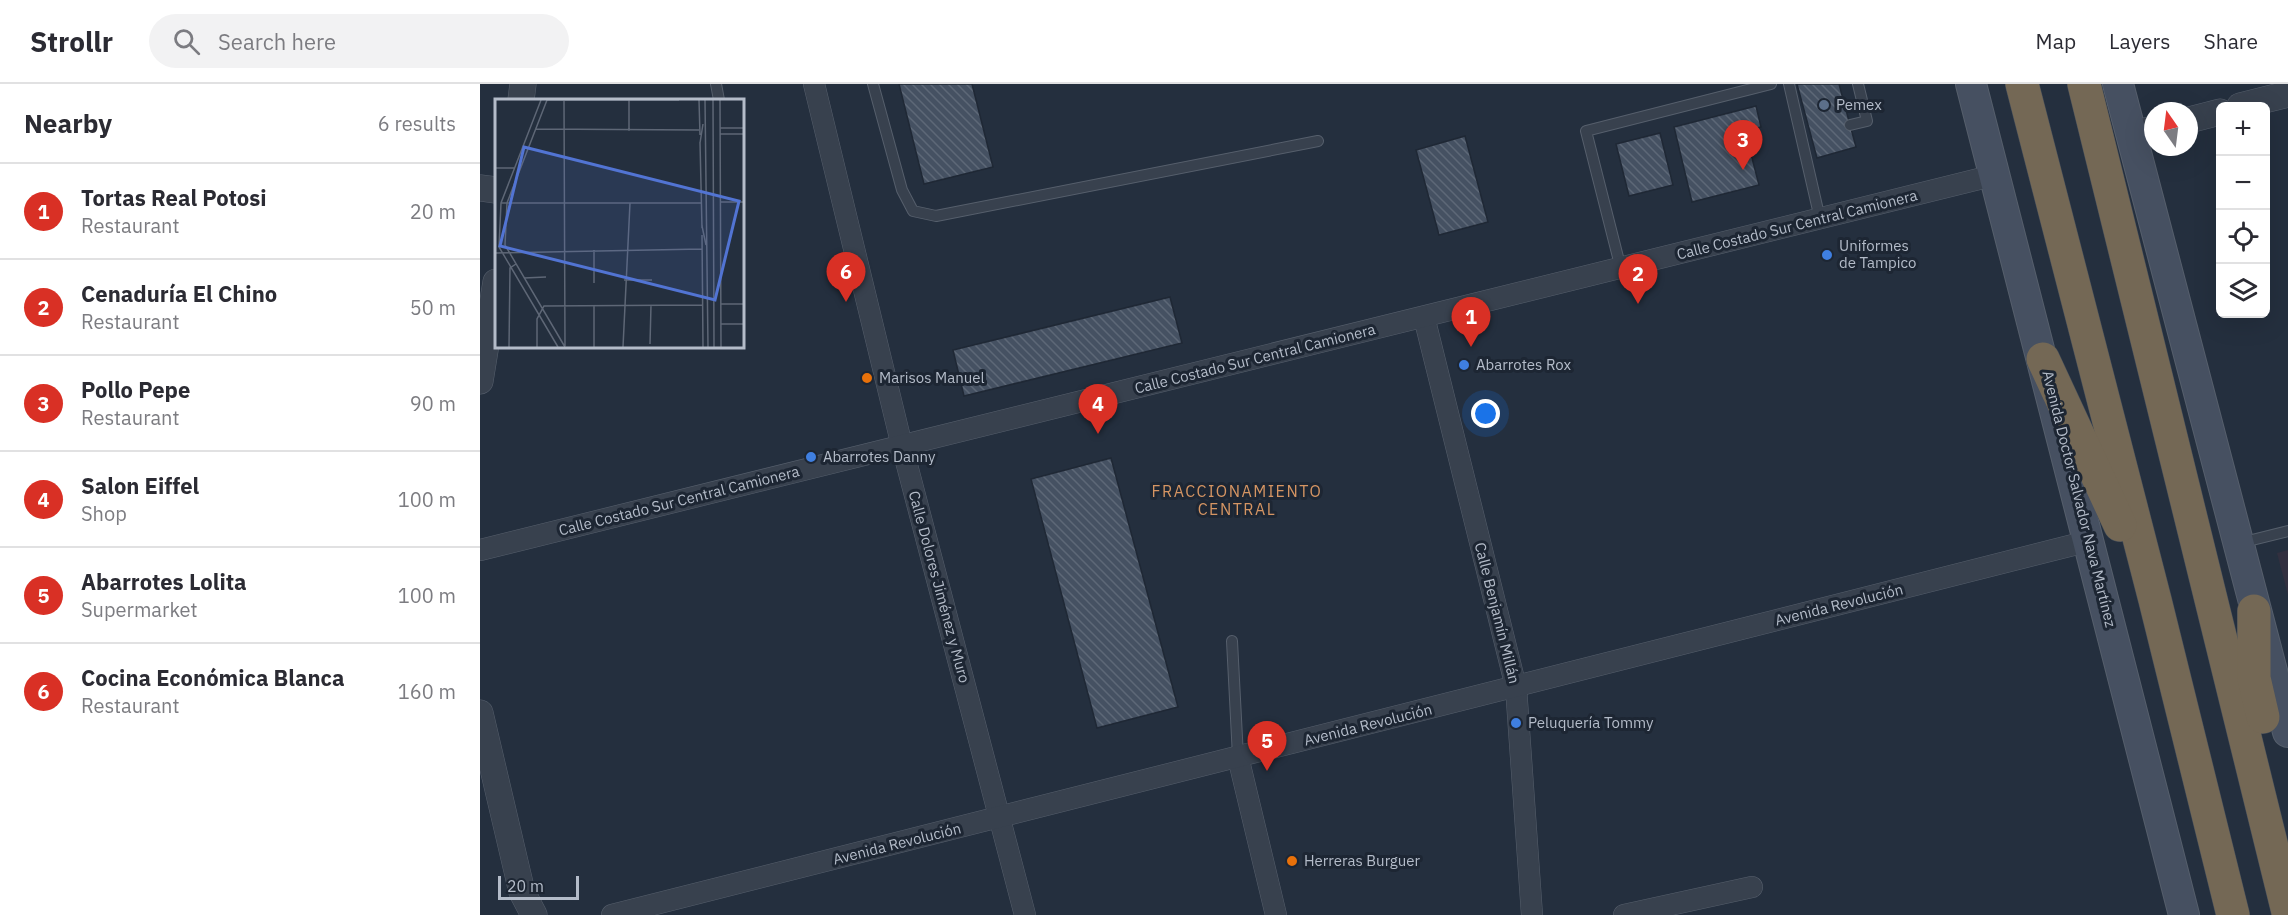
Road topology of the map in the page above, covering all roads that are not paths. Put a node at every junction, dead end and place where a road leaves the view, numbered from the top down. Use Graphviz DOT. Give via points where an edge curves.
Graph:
graph roads {
  1 [pos="523,84"];
  2 [pos="716,84"];
  3 [pos="814,84"];
  4 [pos="873,84"];
  5 [pos="1771,84"];
  6 [pos="1789,84"];
  7 [pos="1858,84"];
  8 [pos="1971,84"];
  9 [pos="2022,84"];
  10 [pos="2084,84"];
  11 [pos="2118,84"];
  12 [pos="2288,94"];
  13 [pos="521,99"];
  14 [pos="719,99"];
  15 [pos="2256,102"];
  16 [pos="2216,113"];
  17 [pos="2198,118"];
  18 [pos="1850,125"];
  19 [pos="2141,132"];
  20 [pos="1318,141"];
  21 [pos="1995,175"];
  22 [pos="480,188"];
  23 [pos="495,190"];
  24 [pos="1820,219"];
  25 [pos="1621,269"];
  26 [pos="495,288"];
  27 [pos="1424,317"];
  28 [pos="2043,359"];
  29 [pos="480,381"];
  30 [pos="902,446"];
  31 [pos="2288,531"];
  32 [pos="2090,541"];
  33 [pos="2236,543"];
  34 [pos="480,550"];
  35 [pos="2155,600"];
  36 [pos="2254,611"];
  37 [pos="1232,641"];
  38 [pos="1516,687"];
  39 [pos="480,713"];
  40 [pos="2288,732"];
  41 [pos="1238,758"];
  42 [pos="1000,818"];
  43 [pos="2288,824"];
  44 [pos="1752,887"];
  45 [pos="2288,912"];
  46 [pos="534,915"];
  47 [pos="612,915"];
  48 [pos="1025,915"];
  49 [pos="1276,915"];
  50 [pos="1532,915"];
  51 [pos="1624,915"];
  52 [pos="2184,915"];
  53 [pos="2233,915"];
  1 -- 13 [label="street"];
  2 -- 14 [label="lane"];
  3 -- 30 [label="street, Calle Dolores Jiménez y Muro"];
  4 -- 20 [label="lane" via="902,190 913,211 936,216"];
  5 -- 25 [label="lane" via="1586,131"];
  6 -- 24 [label="lane" via="1806,136"];
  7 -- 18 [label="lane" via="1867,121"];
  8 -- 21 [label="main road, Avenida Doctor Salvador Nava Martínez"];
  9 -- 35 [label="highway"];
  10 -- 45 [label="highway"];
  11 -- 19 [label="main road"];
  12 -- 15 [label="street"];
  16 -- 17 [label="street"];
  19 -- 33 [label="main road"];
  21 -- 24 [label="street, Calle Costado Sur Central Camionera"];
  21 -- 28 [label="main road, Avenida Doctor Salvador Nava Martínez"];
  22 -- 23 [label="street"];
  24 -- 25 [label="street, Calle Costado Sur Central Camionera"];
  25 -- 27 [label="street, Calle Costado Sur Central Camionera"];
  26 -- 29 [label="street"];
  27 -- 30 [label="street, Calle Costado Sur Central Camionera"];
  27 -- 38 [label="street, Calle Benjamín Millán"];
  28 -- 32 [label="main road, Avenida Doctor Salvador Nava Martínez"];
  28 -- 35 [label="highway"];
  30 -- 34 [label="street, Calle Costado Sur Central Camionera"];
  30 -- 42 [label="street, Calle Dolores Jiménez y Muro"];
  31 -- 33 [label="lane"];
  32 -- 38 [label="street, Avenida Revolución"];
  32 -- 52 [label="main road, Avenida Doctor Salvador Nava Martínez"];
  33 -- 36 [label="main road"];
  35 -- 53 [label="highway"];
  36 -- 40 [label="main road"];
  36 -- 43 [label="highway" via="2254,678"];
  37 -- 41 [label="lane"];
  38 -- 41 [label="street, Avenida Revolución"];
  38 -- 50 [label="street, Calle Benjamín Millán"];
  39 -- 46 [label="street" via="522,892"];
  41 -- 42 [label="street, Avenida Revolución"];
  41 -- 49 [label="street"];
  42 -- 47 [label="street, Avenida Revolución"];
  42 -- 48 [label="street, Calle Dolores Jiménez y Muro"];
  44 -- 51 [label="street"];
}
